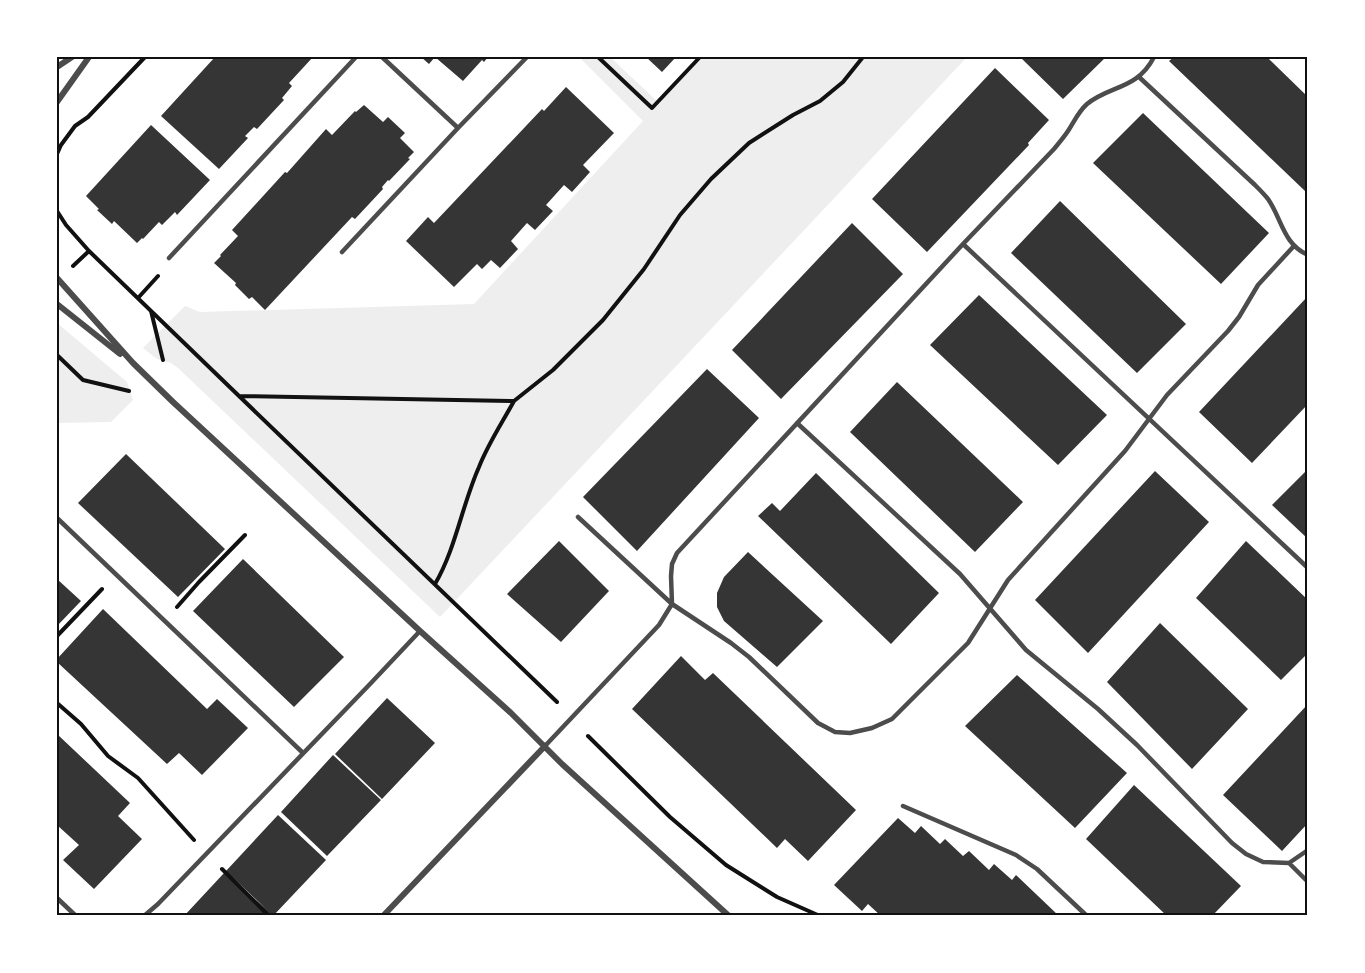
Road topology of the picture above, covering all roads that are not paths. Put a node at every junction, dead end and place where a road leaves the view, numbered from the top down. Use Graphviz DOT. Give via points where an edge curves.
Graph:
graph roads {
  1 [pos="72,57"];
  2 [pos="89,57"];
  3 [pos="356,57"];
  4 [pos="382,57"];
  5 [pos="527,57"];
  6 [pos="1154,57"];
  7 [pos="57,67"];
  8 [pos="1139,77"];
  9 [pos="57,102"];
  10 [pos="458,128"];
  11 [pos="963,244"];
  12 [pos="1293,247"];
  13 [pos="342,252"];
  14 [pos="1308,255"];
  15 [pos="169,258"];
  16 [pos="57,278"];
  17 [pos="57,304"];
  18 [pos="133,363"];
  19 [pos="1149,420"];
  20 [pos="797,423"];
  21 [pos="578,517"];
  22 [pos="57,518"];
  23 [pos="1308,568"];
  24 [pos="672,604"];
  25 [pos="990,609"];
  26 [pos="420,631"];
  27 [pos="544,746"];
  28 [pos="303,753"];
  29 [pos="903,806"];
  30 [pos="1308,850"];
  31 [pos="1289,863"];
  32 [pos="1308,882"];
  33 [pos="57,898"];
  34 [pos="76,916"];
  35 [pos="144,916"];
  36 [pos="383,916"];
  37 [pos="729,916"];
  38 [pos="1087,916"];
  1 -- 7 [label="street"];
  2 -- 9 [label="street"];
  3 -- 15 [label="lane"];
  4 -- 10 [label="lane"];
  5 -- 10 [label="lane"];
  6 -- 8 [label="lane"];
  8 -- 11 [label="lane" via="1086,105 1054,149"];
  8 -- 12 [label="lane" via="1255,184 1267,198"];
  10 -- 13 [label="lane"];
  11 -- 19 [label="lane"];
  11 -- 20 [label="lane"];
  12 -- 14 [label="lane"];
  12 -- 19 [label="lane" via="1258,285 1228,331 1167,395"];
  16 -- 18 [label="street"];
  17 -- 18 [label="street"];
  18 -- 26 [label="street"];
  19 -- 23 [label="lane"];
  19 -- 25 [label="lane" via="1008,580"];
  20 -- 24 [label="lane" via="677,553 672,564"];
  20 -- 25 [label="lane" via="960,574"];
  21 -- 24 [label="lane"];
  22 -- 28 [label="lane"];
  24 -- 25 [label="lane" via="749,657 818,723 835,732 850,733 892,719 968,643"];
  24 -- 27 [label="lane" via="659,625"];
  25 -- 31 [label="lane" via="1026,650 1098,709 1232,843 1263,862"];
  26 -- 27 [label="street"];
  26 -- 28 [label="lane"];
  27 -- 36 [label="street"];
  27 -- 37 [label="street"];
  28 -- 35 [label="lane"];
  29 -- 38 [label="lane" via="1016,855 1038,869"];
  30 -- 31 [label="lane"];
  31 -- 32 [label="lane"];
  33 -- 34 [label="lane"];
}
